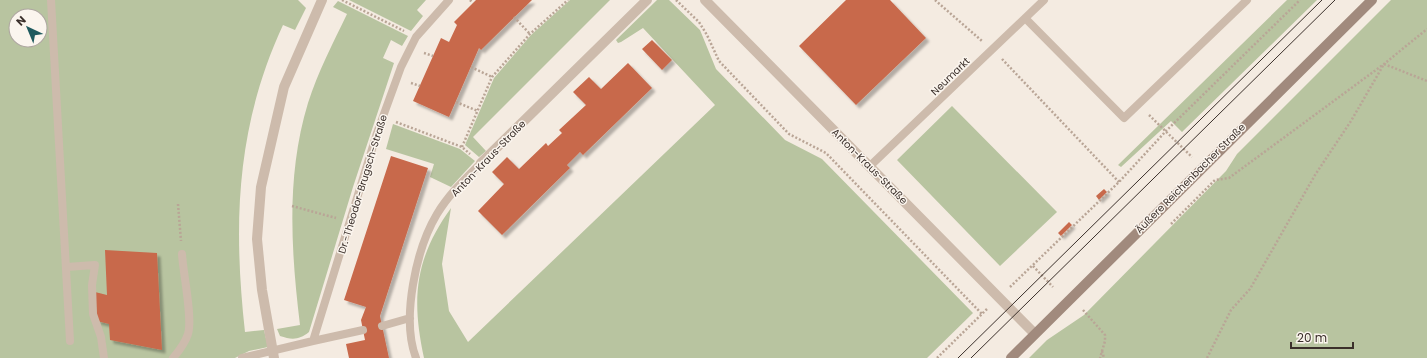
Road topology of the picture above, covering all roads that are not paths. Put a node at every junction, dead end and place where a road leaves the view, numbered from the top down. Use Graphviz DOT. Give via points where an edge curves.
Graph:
graph roads {
  1 [pos="51,0"];
  2 [pos="322,0"];
  3 [pos="449,0"];
  4 [pos="647,0"];
  5 [pos="705,0"];
  6 [pos="1044,0"];
  7 [pos="1247,0"];
  8 [pos="1372,0"];
  9 [pos="1025,18"];
  10 [pos="481,163"];
  11 [pos="870,166"];
  12 [pos="182,254"];
  13 [pos="66,267"];
  14 [pos="410,318"];
  15 [pos="382,326"];
  16 [pos="363,330"];
  17 [pos="1034,333"];
  18 [pos="70,341"];
  19 [pos="313,341"];
  20 [pos="274,355"];
  21 [pos="104,358"];
  22 [pos="173,358"];
  23 [pos="242,358"];
  24 [pos="416,358"];
  25 [pos="1011,358"];
  1 -- 13 [label="lane"];
  2 -- 20 [label="street" via="284,87 261,187 257,240 262,290"];
  3 -- 19 [label="lane, Dr.-Theodor-Brugsch-Straße" via="416,37 401,67"];
  4 -- 10 [label="street, Anton-Kraus-Straße"];
  5 -- 11 [label="street, Anton-Kraus-Straße"];
  6 -- 9 [label="lane, Neumarkt"];
  7 -- 9 [label="lane" via="1124,118"];
  8 -- 17 [label="street, Äußere Reichenbacher Straße"];
  9 -- 11 [label="lane, Neumarkt"];
  10 -- 14 [label="lane, Anton-Kraus-Straße" via="453,192 437,214 422,250"];
  11 -- 17 [label="street, Anton-Kraus-Straße"];
  12 -- 22 [label="lane" via="188,333"];
  13 -- 18 [label="lane"];
  13 -- 21 [label="lane" via="95,265 92,285 93,314 101,337"];
  14 -- 15 [label="lane"];
  14 -- 24 [label="lane, Anton-Kraus-Straße" via="412,347"];
  16 -- 19 [label="lane"];
  17 -- 25 [label="street, Äußere Reichenbacher Straße"];
  19 -- 20 [label="lane"];
  20 -- 23 [label="lane"];
}
